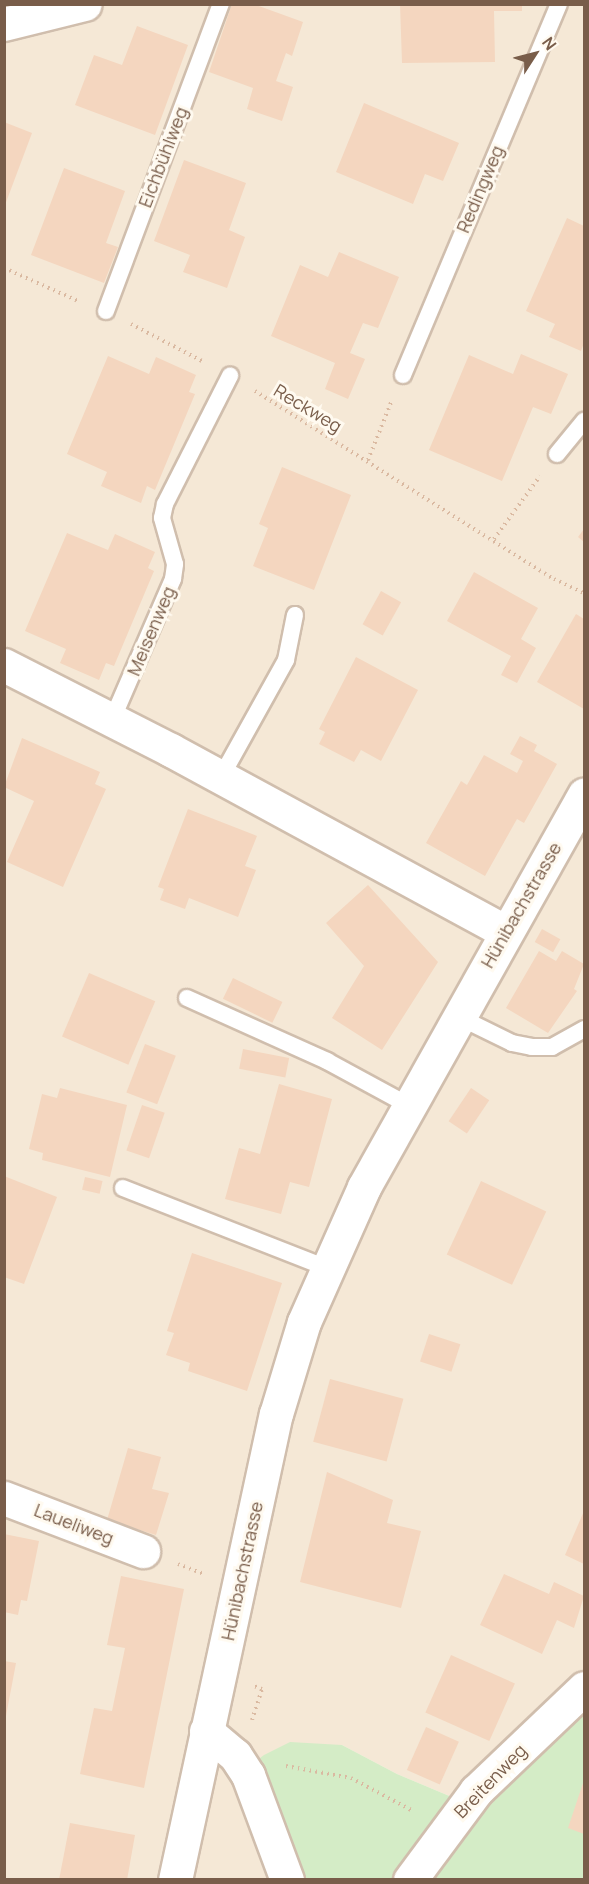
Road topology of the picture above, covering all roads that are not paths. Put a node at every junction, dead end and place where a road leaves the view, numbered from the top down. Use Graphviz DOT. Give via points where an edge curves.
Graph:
graph roads {
  1 [pos="85,4"];
  2 [pos="221,4"];
  3 [pos="559,4"];
  4 [pos="4,24"];
  5 [pos="106,311"];
  6 [pos="403,375"];
  7 [pos="230,376"];
  8 [pos="585,421"];
  9 [pos="557,454"];
  10 [pos="295,615"];
  11 [pos="4,666"];
  12 [pos="112,720"];
  13 [pos="221,777"];
  14 [pos="585,795"];
  15 [pos="506,932"];
  16 [pos="187,998"];
  17 [pos="458,1016"];
  18 [pos="585,1029"];
  19 [pos="408,1105"];
  20 [pos="123,1188"];
  21 [pos="325,1267"];
  22 [pos="4,1498"];
  23 [pos="143,1551"];
  24 [pos="583,1692"];
  25 [pos="206,1731"];
  26 [pos="175,1880"];
  27 [pos="286,1880"];
  28 [pos="410,1880"];
  1 -- 4 [label="street"];
  2 -- 5 [label="lane, Eichbühlweg"];
  3 -- 6 [label="lane, Redingweg"];
  7 -- 12 [label="lane, Meisenweg" via="165,504 162,518 175,564 173,579"];
  8 -- 9 [label="lane"];
  10 -- 13 [label="lane" via="286,660"];
  11 -- 12 [label="street"];
  12 -- 13 [label="street"];
  13 -- 15 [label="street"];
  14 -- 15 [label="street, Hünibachstrasse"];
  15 -- 17 [label="street, Hünibachstrasse"];
  16 -- 19 [label="lane" via="327,1061"];
  17 -- 18 [label="lane" via="512,1043 532,1047 552,1047"];
  17 -- 19 [label="street, Hünibachstrasse"];
  19 -- 21 [label="street, Hünibachstrasse"];
  20 -- 21 [label="lane"];
  21 -- 25 [label="street, Hünibachstrasse" via="276,1414"];
  22 -- 23 [label="street, Laueliweg"];
  24 -- 28 [label="street, Breitenweg" via="476,1791"];
  25 -- 26 [label="street, Hünibachstrasse"];
  25 -- 27 [label="street" via="236,1755 248,1775"];
}
